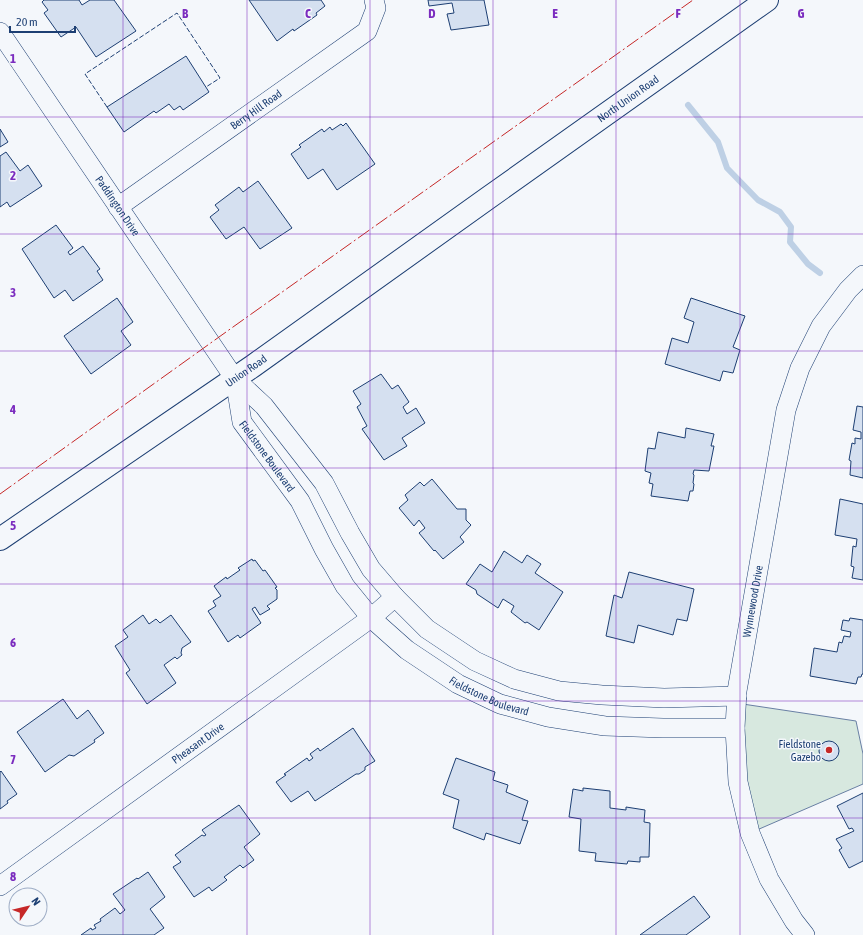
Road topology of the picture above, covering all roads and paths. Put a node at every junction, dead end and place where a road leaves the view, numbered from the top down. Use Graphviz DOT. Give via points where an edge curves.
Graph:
graph roads {
  1 [pos="374,0"];
  2 [pos="767,0"];
  3 [pos="0,32"];
  4 [pos="488,198"];
  5 [pos="118,207"];
  6 [pos="863,275"];
  7 [pos="235,379"];
  8 [pos="0,539"];
  9 [pos="395,598"];
  10 [pos="371,618"];
  11 [pos="737,696"];
  12 [pos="735,728"];
  13 [pos="0,886"];
  14 [pos="805,935"];
  1 -- 5 [label="street, Berry Hill Road" via="376,8 367,31"];
  2 -- 4 [label="main road, North Union Road"];
  3 -- 5 [label="street, Paddington Drive"];
  4 -- 7 [label="main road, Union Road"];
  5 -- 7 [label="street, Paddington Drive"];
  6 -- 11 [label="street, Wynnewood Drive" via="848,290 821,326 800,368 786,410"];
  7 -- 8 [label="main road, Union Road"];
  7 -- 9 [label="street" via="264,406 324,483 371,569"];
  7 -- 10 [label="street, Fieldstone Boulevard" via="242,422 300,502 345,586"];
  9 -- 10 [label="street, Pheasant Drive"];
  9 -- 11 [label="street" via="427,630 475,660 514,678 559,691 664,698"];
  10 -- 12 [label="street, Fieldstone Boulevard" via="407,650 458,684 500,704 548,717 605,726"];
  10 -- 13 [label="street, Pheasant Drive"];
  11 -- 12 [label="street, Wynnewood Drive"];
  12 -- 14 [label="street, Wynnewood Drive" via="738,782 750,833 768,879"];
}
